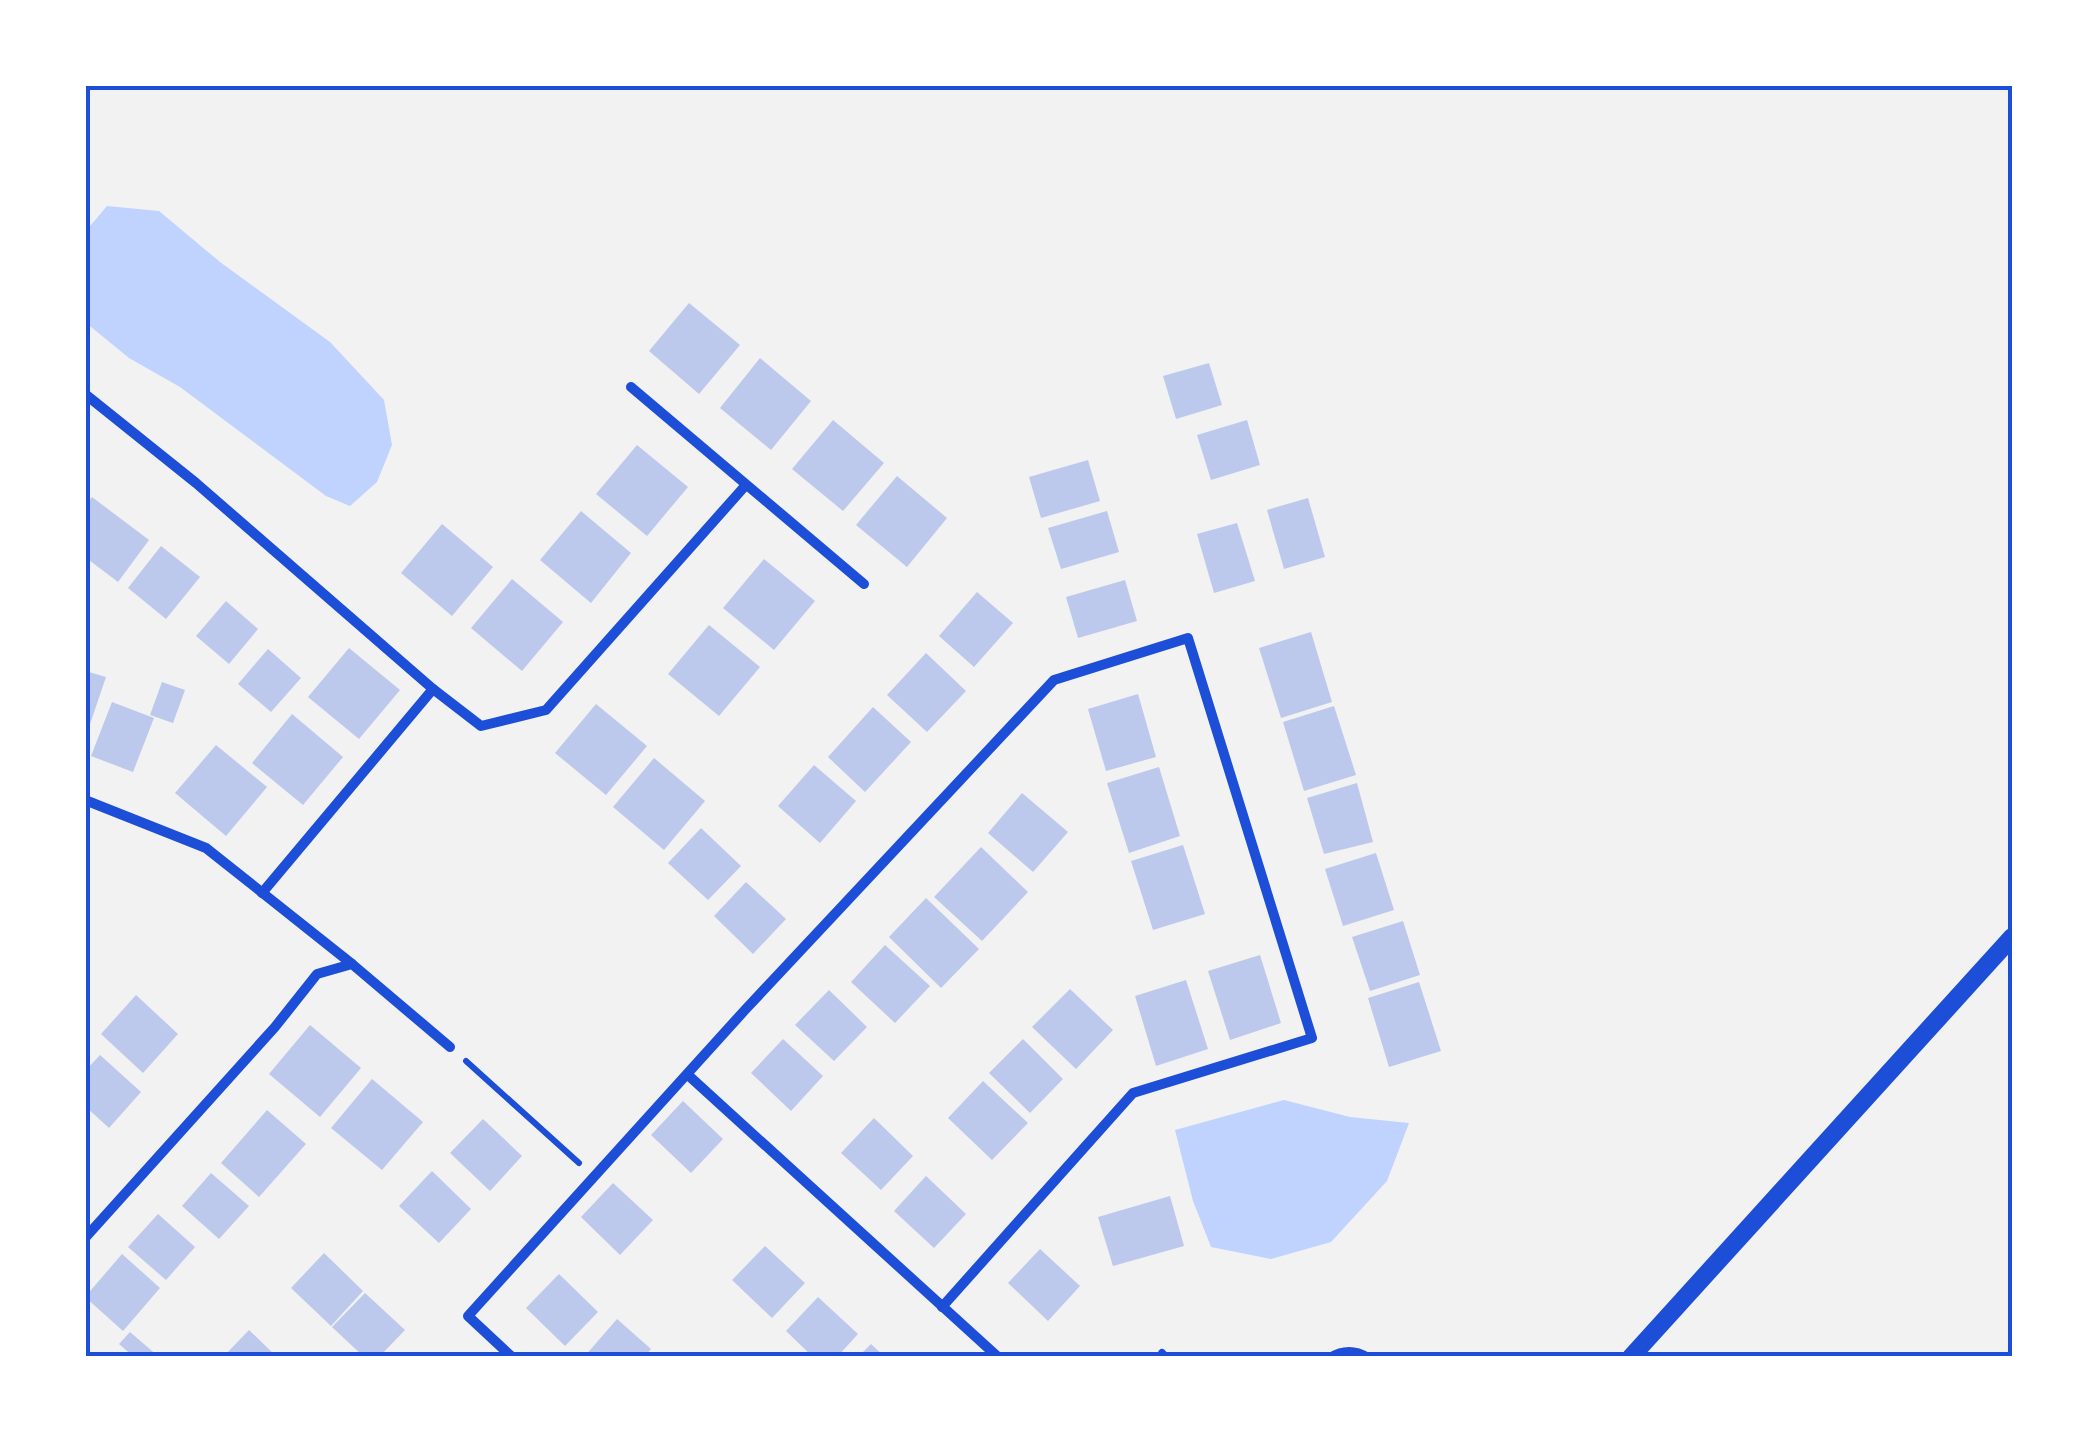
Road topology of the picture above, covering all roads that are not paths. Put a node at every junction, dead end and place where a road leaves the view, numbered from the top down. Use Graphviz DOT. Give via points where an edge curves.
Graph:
graph roads {
  1 [pos="631,387"];
  2 [pos="85,394"];
  3 [pos="745,486"];
  4 [pos="864,584"];
  5 [pos="433,689"];
  6 [pos="85,800"];
  7 [pos="262,893"];
  8 [pos="2012,936"];
  9 [pos="352,964"];
  10 [pos="450,1047"];
  11 [pos="688,1075"];
  12 [pos="85,1237"];
  13 [pos="942,1307"];
  14 [pos="512,1357"];
  15 [pos="998,1357"];
  16 [pos="1330,1357"];
  17 [pos="1368,1357"];
  18 [pos="1632,1357"];
  1 -- 3 [label="street"];
  2 -- 5 [label="street"];
  3 -- 4 [label="street"];
  3 -- 5 [label="street" via="546,710 480,726"];
  5 -- 7 [label="street"];
  6 -- 7 [label="street" via="206,848"];
  7 -- 9 [label="street"];
  8 -- 18 [label="street"];
  9 -- 10 [label="street"];
  9 -- 12 [label="street" via="317,974"];
  11 -- 13 [label="street"];
  11 -- 13 [label="street" via="1054,680 1188,638 1312,1038 1133,1093"];
  11 -- 14 [label="street" via="468,1316"];
  13 -- 15 [label="street"];
  16 -- 17 [label="lane" via="1340,1351"];
}
